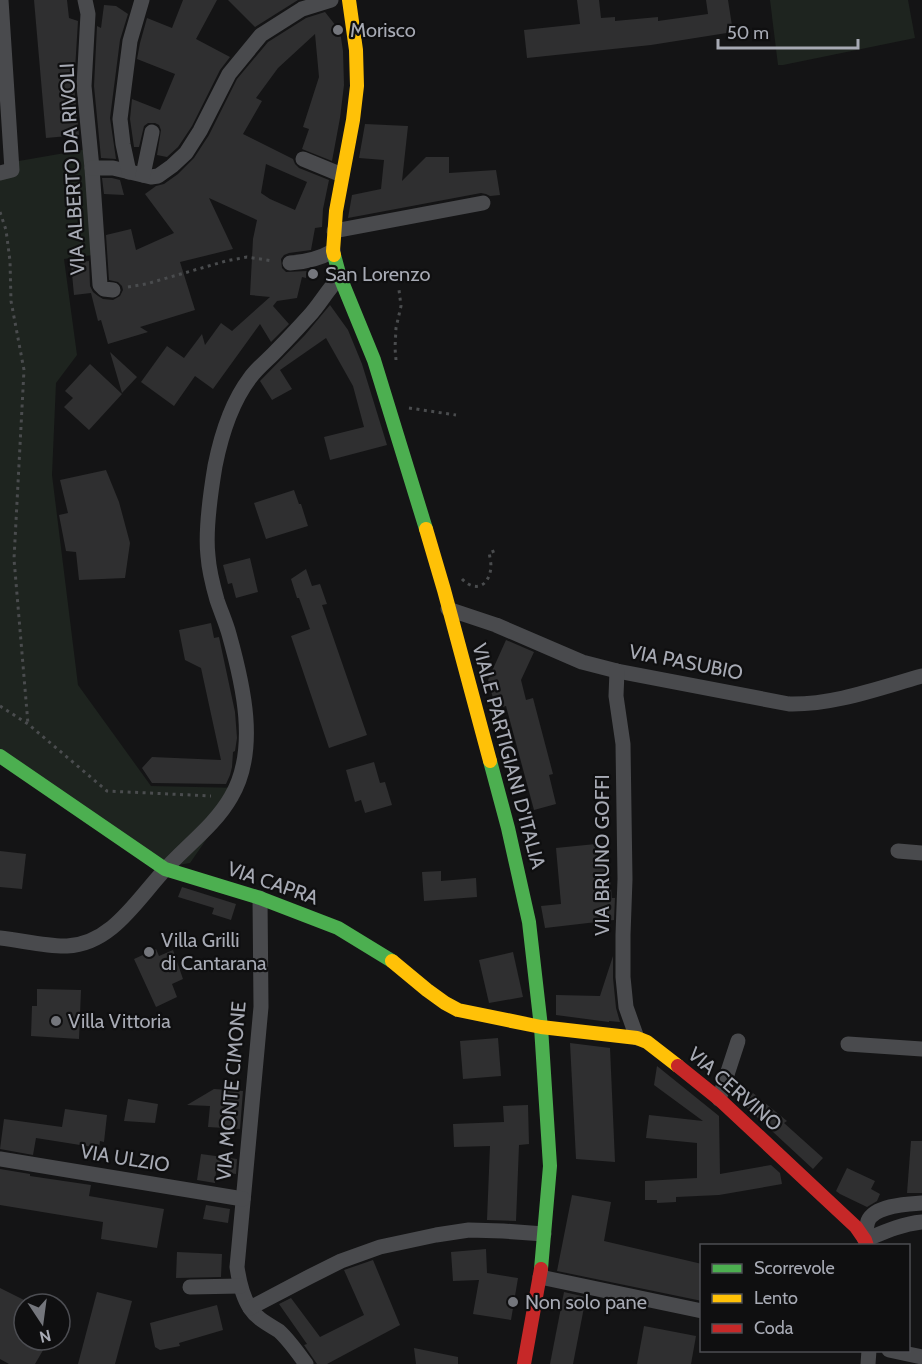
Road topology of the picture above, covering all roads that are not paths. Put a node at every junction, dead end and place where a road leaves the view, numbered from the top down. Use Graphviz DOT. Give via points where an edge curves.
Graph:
graph roads {
  1 [pos="1,0"];
  2 [pos="85,0"];
  3 [pos="142,0"];
  4 [pos="331,0"];
  5 [pos="349,0"];
  6 [pos="152,132"];
  7 [pos="303,159"];
  8 [pos="92,168"];
  9 [pos="0,173"];
  10 [pos="136,174"];
  11 [pos="342,175"];
  12 [pos="483,203"];
  13 [pos="334,231"];
  14 [pos="333,251"];
  15 [pos="290,263"];
  16 [pos="340,278"];
  17 [pos="113,290"];
  18 [pos="448,609"];
  19 [pos="617,671"];
  20 [pos="922,676"];
  21 [pos="0,756"];
  22 [pos="898,851"];
  23 [pos="922,853"];
  24 [pos="165,869"];
  25 [pos="260,898"];
  26 [pos="0,938"];
  27 [pos="542,1027"];
  28 [pos="637,1038"];
  29 [pos="738,1041"];
  30 [pos="848,1044"];
  31 [pos="922,1049"];
  32 [pos="719,1099"];
  33 [pos="0,1159"];
  34 [pos="243,1199"];
  35 [pos="922,1203"];
  36 [pos="922,1222"];
  37 [pos="544,1234"];
  38 [pos="866,1243"];
  39 [pos="540,1277"];
  40 [pos="240,1286"];
  41 [pos="190,1287"];
  42 [pos="250,1308"];
  43 [pos="700,1311"];
  44 [pos="898,1352"];
  45 [pos="922,1357"];
  46 [pos="306,1364"];
  47 [pos="524,1364"];
  1 -- 9 [label="street" via="12,170"];
  2 -- 8 [label="street, VIA ALBERTO DA RIVOLI" via="88,14 84,87"];
  3 -- 10 [label="street" via="130,41 120,119 123,144"];
  4 -- 10 [label="street" via="302,9 261,35 229,74 186,153 158,176"];
  5 -- 11 [label="street, VIALE PARTIGIANI D'ITALIA" via="357,86"];
  6 -- 10 [label="street"];
  7 -- 11 [label="street"];
  8 -- 10 [label="street"];
  8 -- 17 [label="street, VIA ALBERTO DA RIVOLI" via="100,285"];
  11 -- 13 [label="street, VIALE PARTIGIANI D'ITALIA"];
  12 -- 13 [label="street"];
  13 -- 14 [label="street, VIALE PARTIGIANI D'ITALIA"];
  14 -- 15 [label="street" via="314,260"];
  14 -- 16 [label="street, VIALE PARTIGIANI D'ITALIA"];
  16 -- 18 [label="street, VIALE PARTIGIANI D'ITALIA" via="383,387"];
  16 -- 24 [label="street" via="317,308 248,380 223,433 215,467 208,555 241,682 244,763 239,782 217,817"];
  18 -- 19 [label="street, VIA PASUBIO" via="582,662"];
  18 -- 27 [label="street, VIALE PARTIGIANI D'ITALIA" via="527,912"];
  19 -- 20 [label="street, VIA PASUBIO" via="789,704 833,700"];
  19 -- 28 [label="street, VIA BRUNO GOFFI" via="616,696 623,744 623,977 626,1007"];
  21 -- 24 [label="street, VIA CAPRA"];
  22 -- 23 [label="street"];
  24 -- 25 [label="street, VIA CAPRA"];
  24 -- 26 [label="street" via="116,925 89,942 65,946"];
  25 -- 27 [label="street, VIA CAPRA" via="338,928 392,961 458,1010"];
  25 -- 34 [label="street, VIA MONTE CIMONE" via="261,1007"];
  27 -- 28 [label="street, VIA CERVINO"];
  27 -- 37 [label="street, VIALE PARTIGIANI D'ITALIA" via="550,1166"];
  28 -- 32 [label="street, VIA CERVINO"];
  29 -- 32 [label="street"];
  30 -- 31 [label="street"];
  32 -- 38 [label="street, VIA CERVINO" via="856,1227"];
  33 -- 34 [label="street, VIA ULZIO"];
  34 -- 40 [label="street, VIA MONTE CIMONE" via="237,1268"];
  35 -- 38 [label="street" via="900,1204 872,1215"];
  36 -- 38 [label="street" via="888,1230"];
  37 -- 39 [label="street, VIALE PARTIGIANI D'ITALIA"];
  37 -- 42 [label="street" via="469,1230 380,1247 341,1261"];
  39 -- 43 [label="street"];
  39 -- 47 [label="street, VIALE PARTIGIANI D'ITALIA"];
  40 -- 41 [label="street"];
  40 -- 42 [label="street, VIA MONTE CIMONE"];
  42 -- 46 [label="street, VIA MONTE CIMONE" via="280,1332"];
  44 -- 45 [label="street"];
}
